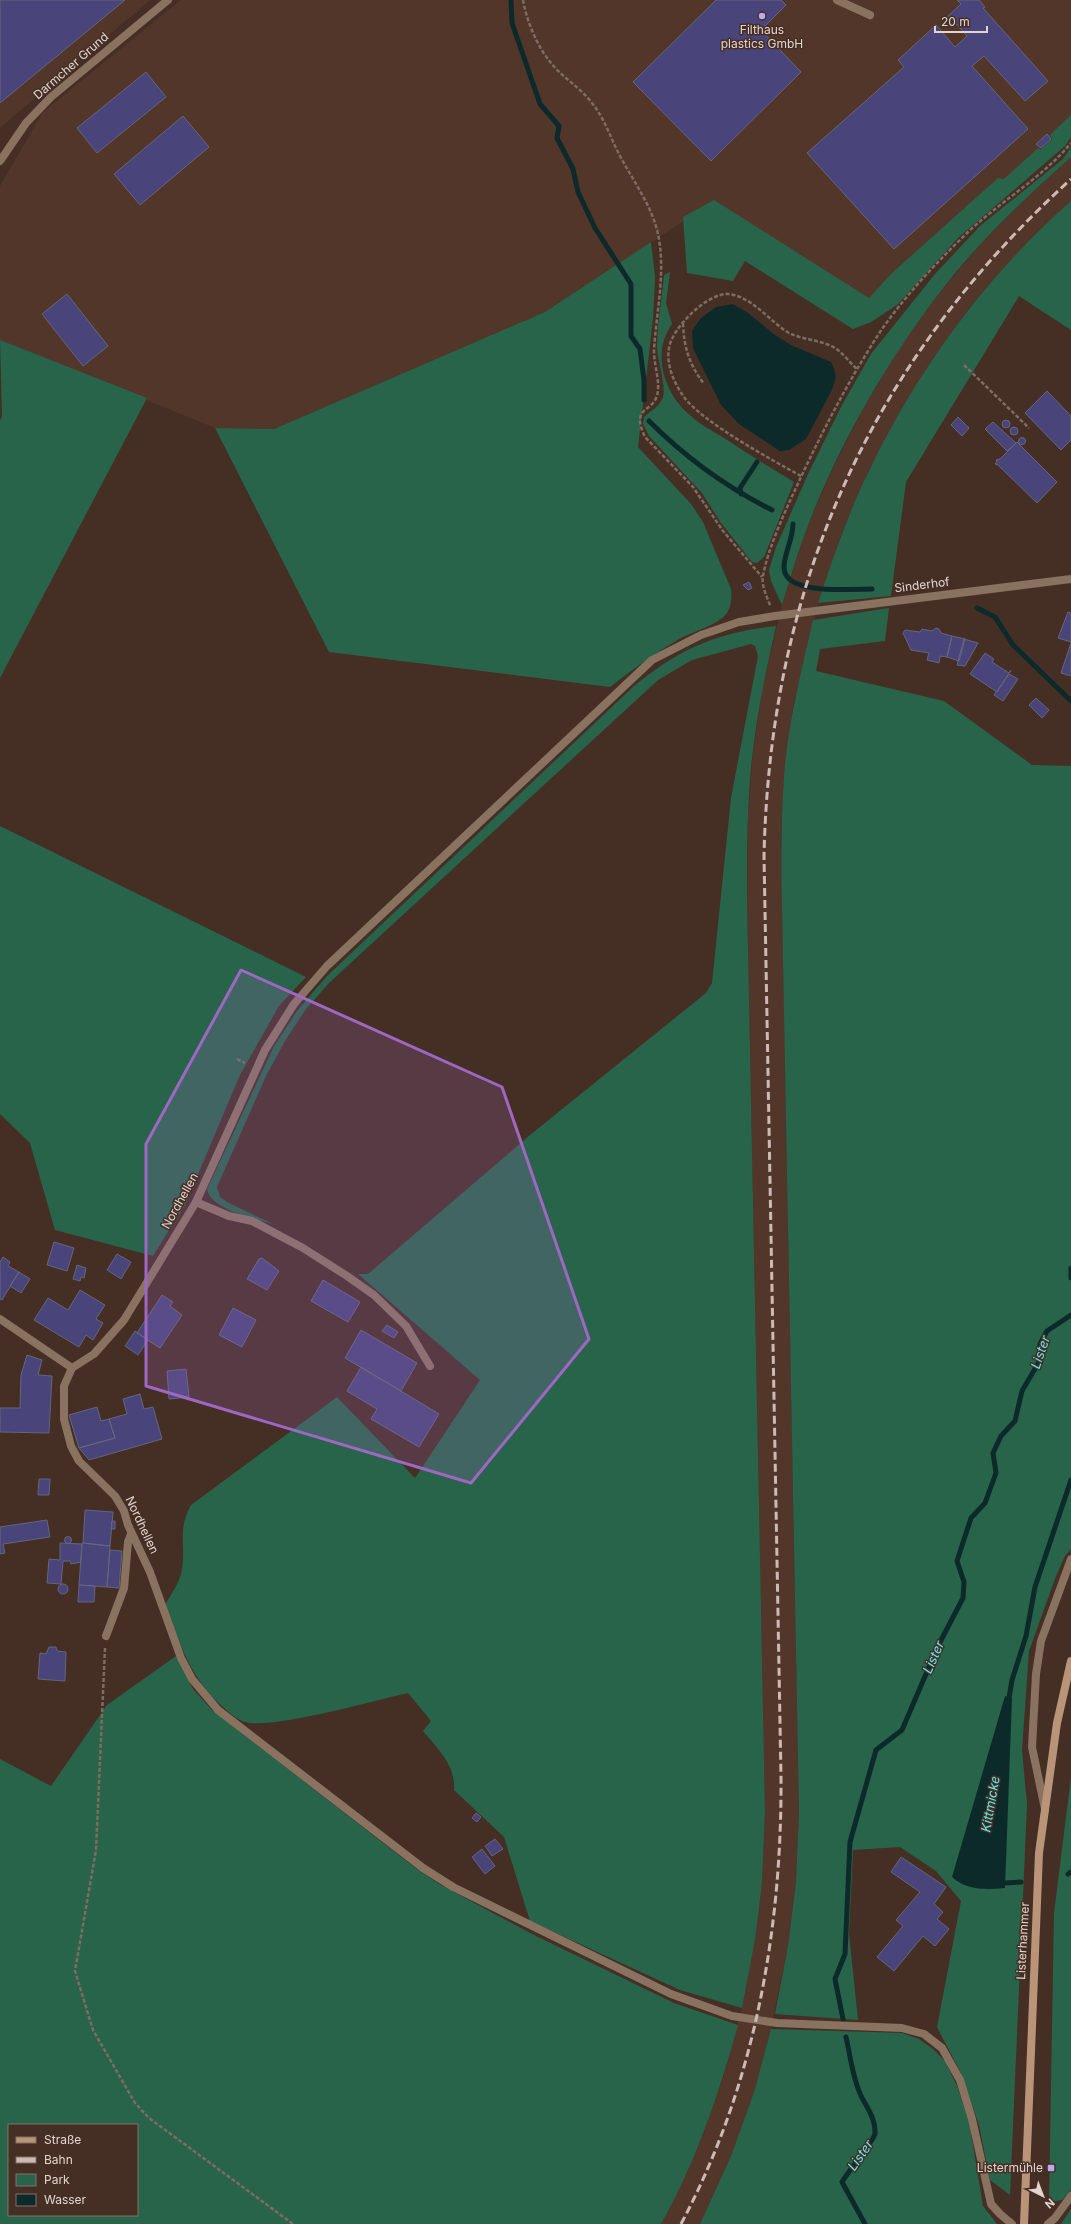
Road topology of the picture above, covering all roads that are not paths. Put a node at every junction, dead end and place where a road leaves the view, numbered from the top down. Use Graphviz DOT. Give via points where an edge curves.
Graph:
graph roads {
  1 [pos="168,0"];
  2 [pos="837,0"];
  3 [pos="870,15"];
  4 [pos="0,161"];
  5 [pos="1071,579"];
  6 [pos="217,1155"];
  7 [pos="196,1202"];
  8 [pos="0,1319"];
  9 [pos="430,1366"];
  10 [pos="72,1368"];
  11 [pos="131,1534"];
  12 [pos="1071,1559"];
  13 [pos="106,1636"];
  14 [pos="1071,1661"];
  15 [pos="1045,1810"];
  16 [pos="1071,2196"];
  17 [pos="1012,2224"];
  18 [pos="1024,2224"];
  19 [pos="1048,2224"];
  1 -- 4 [label="street, Darmcher Grund" via="51,97 26,123"];
  2 -- 3 [label="street"];
  5 -- 6 [label="street, Sinderhof" via="739,622 701,635 652,660 327,966 294,1004 265,1050"];
  6 -- 7 [label="street, Nordhellen"];
  7 -- 9 [label="street" via="229,1216 252,1221 303,1248 347,1276 374,1295 406,1326"];
  7 -- 10 [label="street, Nordhellen" via="124,1320 94,1354"];
  8 -- 10 [label="street"];
  10 -- 11 [label="street, Nordhellen" via="64,1386 64,1419 71,1446 79,1461 115,1496 124,1511"];
  11 -- 13 [label="street" via="124,1588"];
  11 -- 17 [label="street, Nordhellen" via="150,1572 181,1658 192,1679 218,1710 423,1868 453,1887 671,1994 732,2016 777,2023 902,2028 924,2034 942,2048 962,2087 972,2119 991,2204"];
  12 -- 15 [label="street" via="1041,1641 1036,1674 1032,1747"];
  14 -- 15 [label="main road, Listerhammer" via="1057,1722"];
  15 -- 18 [label="main road, Listerhammer" via="1039,1860"];
  16 -- 19 [label="street"];
}
